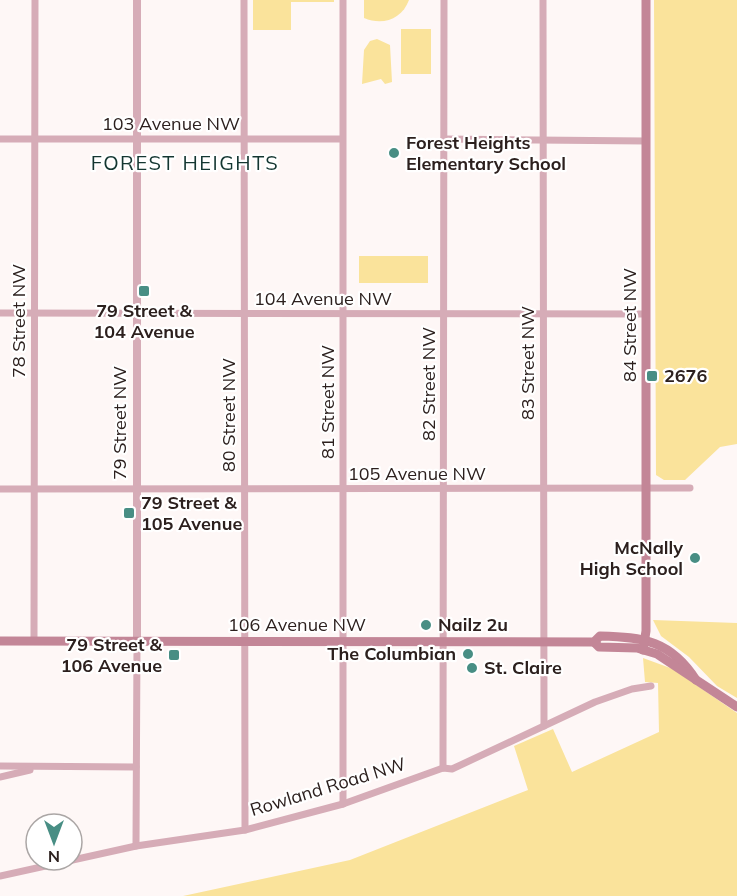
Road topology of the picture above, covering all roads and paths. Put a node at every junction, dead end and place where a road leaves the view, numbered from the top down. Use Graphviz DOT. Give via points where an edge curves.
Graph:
graph roads {
  1 [pos="35,0"];
  2 [pos="137,0"];
  3 [pos="244,0"];
  4 [pos="343,0"];
  5 [pos="444,0"];
  6 [pos="543,0"];
  7 [pos="646,0"];
  8 [pos="0,139"];
  9 [pos="35,139"];
  10 [pos="137,139"];
  11 [pos="244,139"];
  12 [pos="342,139"];
  13 [pos="444,139"];
  14 [pos="544,140"];
  15 [pos="646,141"];
  16 [pos="0,313"];
  17 [pos="34,313"];
  18 [pos="137,313"];
  19 [pos="244,314"];
  20 [pos="343,314"];
  21 [pos="443,314"];
  22 [pos="543,314"];
  23 [pos="646,314"];
  24 [pos="543,488"];
  25 [pos="646,488"];
  26 [pos="690,488"];
  27 [pos="0,489"];
  28 [pos="33,489"];
  29 [pos="137,489"];
  30 [pos="243,489"];
  31 [pos="343,489"];
  32 [pos="444,489"];
  33 [pos="645,639"];
  34 [pos="0,641"];
  35 [pos="34,641"];
  36 [pos="136,642"];
  37 [pos="244,642"];
  38 [pos="343,642"];
  39 [pos="444,642"];
  40 [pos="543,642"];
  41 [pos="594,642"];
  42 [pos="643,650"];
  43 [pos="696,680"];
  44 [pos="651,686"];
  45 [pos="737,707"];
  46 [pos="544,726"];
  47 [pos="0,766"];
  48 [pos="136,767"];
  49 [pos="38,768"];
  50 [pos="443,768"];
  51 [pos="0,777"];
  52 [pos="343,804"];
  53 [pos="244,830"];
  54 [pos="136,846"];
  55 [pos="0,876"];
  1 -- 9 [label="street, 78 Street NW"];
  2 -- 10 [label="street, 79 Street NW"];
  3 -- 11 [label="street, 80 Street NW"];
  4 -- 12 [label="street, 81 Street NW"];
  5 -- 13 [label="street, 82 Street NW"];
  6 -- 14 [label="street, 83 Street NW"];
  7 -- 15 [label="main road, 84 Street NW"];
  8 -- 9 [label="street, 103 Avenue NW"];
  9 -- 10 [label="street, 103 Avenue NW"];
  9 -- 17 [label="street, 78 Street NW"];
  10 -- 11 [label="street, 103 Avenue NW"];
  10 -- 18 [label="street, 79 Street NW"];
  11 -- 12 [label="street, 103 Avenue NW"];
  11 -- 19 [label="street, 80 Street NW"];
  12 -- 20 [label="street, 81 Street NW"];
  13 -- 14 [label="street"];
  13 -- 21 [label="street, 82 Street NW"];
  14 -- 15 [label="street"];
  14 -- 22 [label="street, 83 Street NW"];
  15 -- 23 [label="main road, 84 Street NW"];
  16 -- 17 [label="street, 104 Avenue NW"];
  17 -- 18 [label="street, 104 Avenue NW"];
  17 -- 28 [label="street, 78 Street NW"];
  18 -- 19 [label="street, 104 Avenue NW"];
  18 -- 29 [label="street, 79 Street NW"];
  19 -- 20 [label="street, 104 Avenue NW"];
  19 -- 30 [label="street, 80 Street NW"];
  20 -- 21 [label="street, 104 Avenue NW"];
  20 -- 31 [label="street, 81 Street NW"];
  21 -- 22 [label="street, 104 Avenue NW"];
  21 -- 32 [label="street, 82 Street NW"];
  22 -- 23 [label="street, 104 Avenue NW"];
  22 -- 24 [label="street, 83 Street NW"];
  23 -- 25 [label="main road, 84 Street NW"];
  24 -- 25 [label="street, 105 Avenue NW"];
  24 -- 32 [label="street, 105 Avenue NW"];
  24 -- 40 [label="street, 83 Street NW"];
  25 -- 26 [label="street, 105 Avenue NW"];
  25 -- 33 [label="main road, 84 Street NW"];
  27 -- 28 [label="street, 105 Avenue NW"];
  28 -- 29 [label="street, 105 Avenue NW"];
  28 -- 35 [label="street, 78 Street NW"];
  29 -- 30 [label="street, 105 Avenue NW"];
  29 -- 36 [label="street, 79 Street NW"];
  30 -- 31 [label="street, 105 Avenue NW"];
  30 -- 37 [label="street, 80 Street NW"];
  31 -- 32 [label="street, 105 Avenue NW"];
  31 -- 38 [label="street, 81 Street NW"];
  32 -- 39 [label="street, 82 Street NW"];
  33 -- 41 [label="main road, 106 Avenue NW" via="600,636"];
  33 -- 42 [label="main road, 84 Street NW"];
  33 -- 43 [label="main road" via="676,656"];
  34 -- 35 [label="main road, 106 Avenue NW"];
  35 -- 36 [label="main road, 106 Avenue NW"];
  36 -- 37 [label="main road, 106 Avenue NW"];
  36 -- 48 [label="street, 79 Street NW"];
  37 -- 38 [label="main road, 106 Avenue NW"];
  37 -- 53 [label="street, 80 Street NW"];
  38 -- 39 [label="main road, 106 Avenue NW"];
  38 -- 52 [label="street, 81 Street NW"];
  39 -- 40 [label="main road, 106 Avenue NW"];
  39 -- 50 [label="street, 82 Street NW"];
  40 -- 41 [label="main road, 106 Avenue NW"];
  40 -- 46 [label="street, 83 Street NW"];
  41 -- 42 [label="main road, 106 Avenue NW" via="603,648"];
  42 -- 43 [label="main road"];
  43 -- 45 [label="main road"];
  44 -- 46 [label="street, Rowland Road NW" via="623,692"];
  46 -- 50 [label="street, Rowland Road NW" via="452,769"];
  47 -- 49 [label="street"];
  48 -- 49 [label="street"];
  48 -- 54 [label="street, 79 Street NW"];
  49 -- 51 [label="street"];
  50 -- 52 [label="street, Rowland Road NW"];
  52 -- 53 [label="street, Rowland Road NW"];
  53 -- 54 [label="street, Rowland Road NW"];
  54 -- 55 [label="street, Rowland Road NW"];
}
